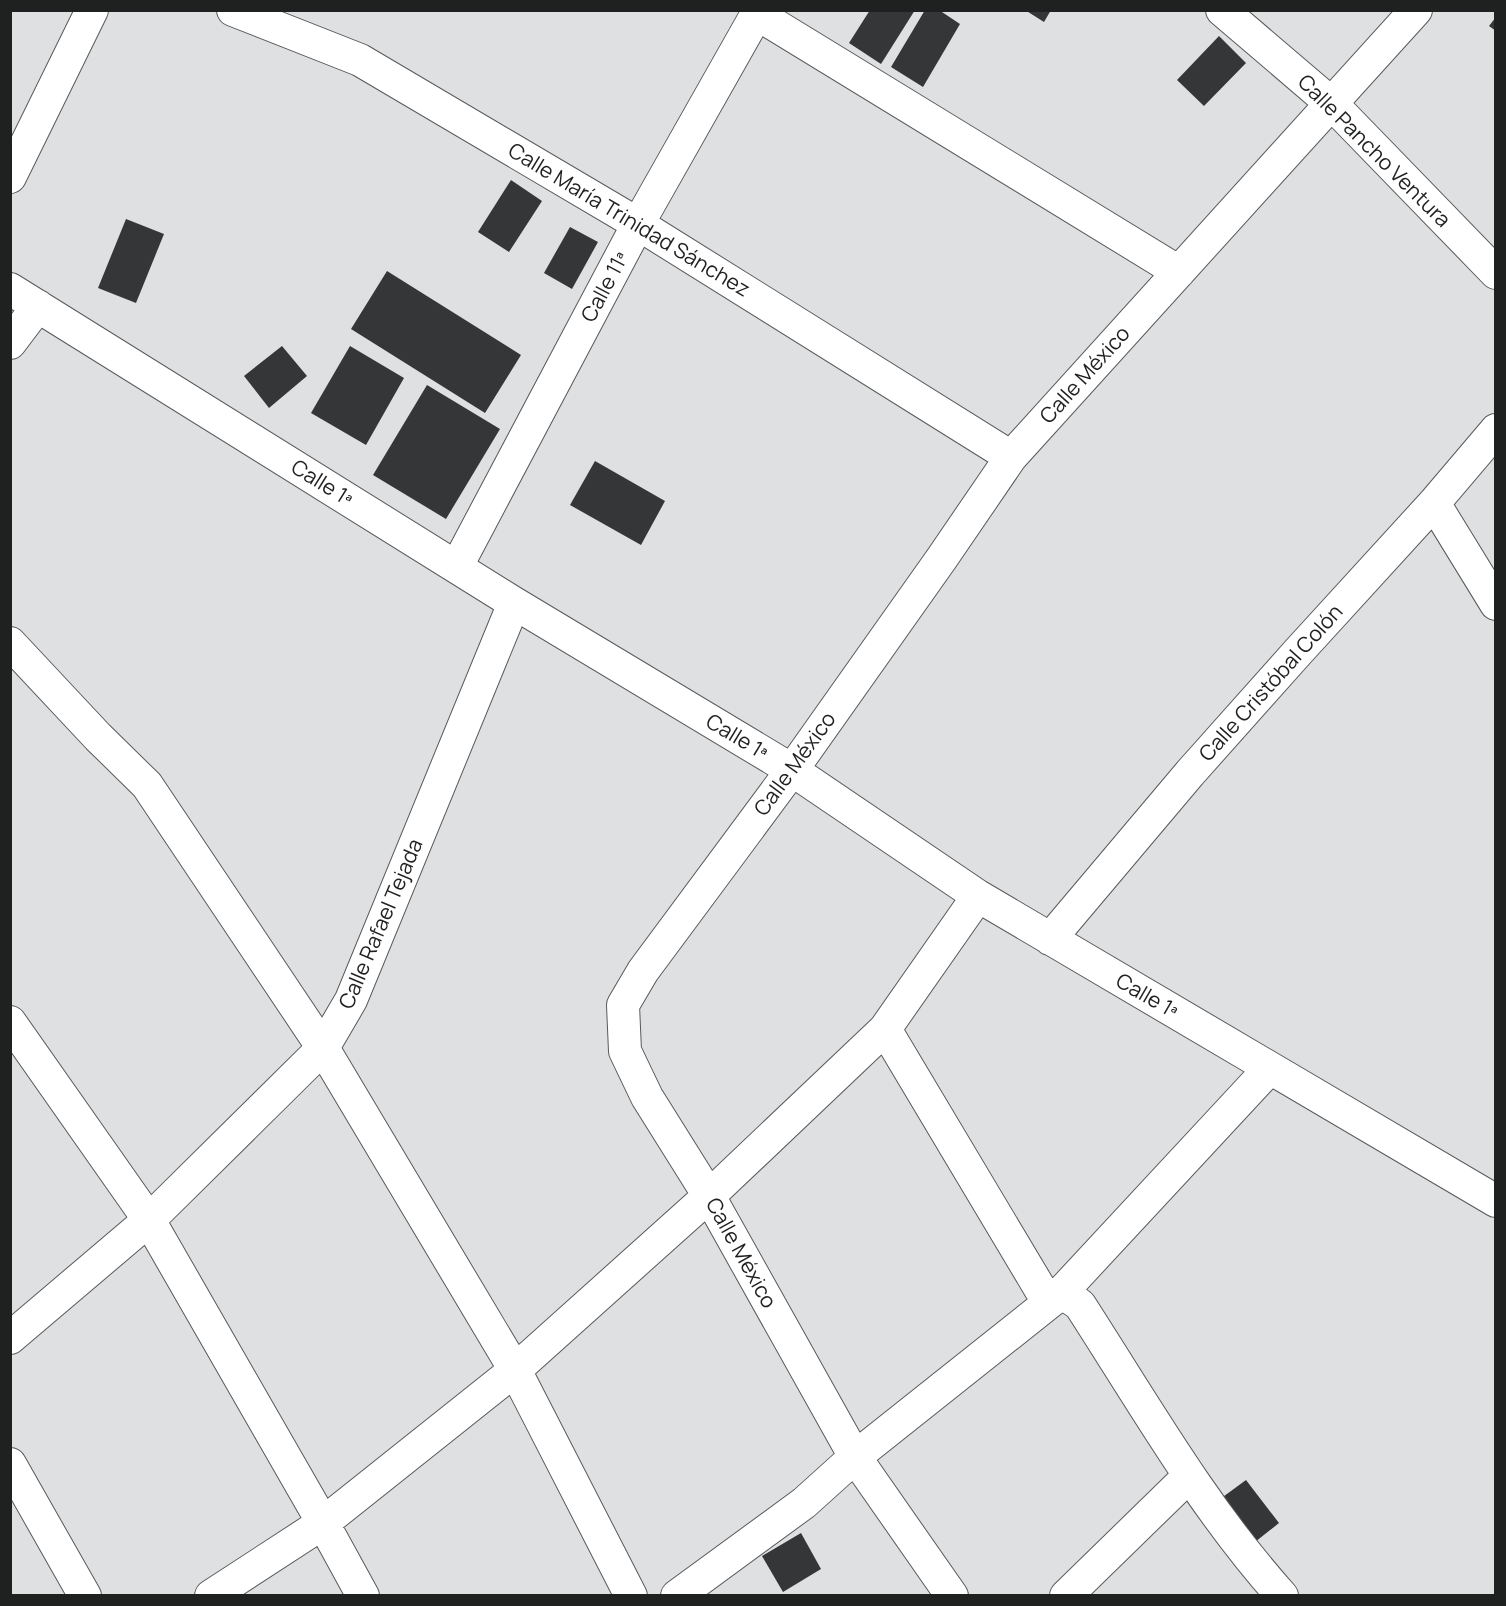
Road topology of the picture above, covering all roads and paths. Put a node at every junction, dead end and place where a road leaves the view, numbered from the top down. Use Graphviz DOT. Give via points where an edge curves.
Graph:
graph roads {
  1 [pos="92,10"];
  2 [pos="233,10"];
  3 [pos="1222,10"];
  4 [pos="1416,10"];
  5 [pos="758,12"];
  6 [pos="1332,104"];
  7 [pos="10,177"];
  8 [pos="638,224"];
  9 [pos="1179,272"];
  10 [pos="1496,273"];
  11 [pos="10,289"];
  12 [pos="38,306"];
  13 [pos="10,343"];
  14 [pos="1496,430"];
  15 [pos="1011,457"];
  16 [pos="1434,503"];
  17 [pos="457,566"];
  18 [pos="514,603"];
  19 [pos="1496,604"];
  20 [pos="10,642"];
  21 [pos="792,770"];
  22 [pos="978,896"];
  23 [pos="1050,939"];
  24 [pos="10,1022"];
  25 [pos="885,1029"];
  26 [pos="322,1048"];
  27 [pos="1270,1068"];
  28 [pos="709,1196"];
  29 [pos="1496,1201"];
  30 [pos="149,1221"];
  31 [pos="1060,1294"];
  32 [pos="10,1338"];
  33 [pos="515,1370"];
  34 [pos="855,1457"];
  35 [pos="10,1464"];
  36 [pos="1189,1476"];
  37 [pos="323,1523"];
  38 [pos="85,1596"];
  39 [pos="210,1596"];
  40 [pos="363,1596"];
  41 [pos="631,1596"];
  42 [pos="677,1596"];
  43 [pos="952,1596"];
  44 [pos="1066,1596"];
  45 [pos="1282,1596"];
  1 -- 7 [label="street"];
  2 -- 8 [label="street, Calle María Trinidad Sánchez" via="360,60"];
  3 -- 6 [label="street, Calle Pancho Ventura"];
  4 -- 6 [label="street, Calle México"];
  5 -- 8 [label="street, Calle 11ª"];
  5 -- 9 [label="street"];
  6 -- 9 [label="street, Calle México"];
  6 -- 10 [label="street, Calle Pancho Ventura"];
  8 -- 15 [label="street, Calle María Trinidad Sánchez"];
  8 -- 17 [label="street, Calle 11ª"];
  9 -- 15 [label="street, Calle México"];
  11 -- 12 [label="street, Calle 1ª"];
  12 -- 13 [label="street"];
  12 -- 17 [label="street, Calle 1ª"];
  14 -- 16 [label="street, Calle Cristóbal Colón"];
  15 -- 21 [label="street, Calle México"];
  16 -- 19 [label="street"];
  16 -- 23 [label="street, Calle Cristóbal Colón" via="1198,765"];
  17 -- 18 [label="street, Calle 1ª"];
  18 -- 21 [label="street, Calle 1ª"];
  18 -- 26 [label="street, Calle Rafael Tejada" via="351,1000"];
  20 -- 26 [label="street" via="147,785"];
  21 -- 22 [label="street, Calle 1ª"];
  21 -- 28 [label="street, Calle México" via="643,971 623,1005 625,1052 647,1097"];
  22 -- 23 [label="street, Calle 1ª"];
  22 -- 25 [label="street"];
  23 -- 27 [label="street, Calle 1ª"];
  24 -- 30 [label="street"];
  25 -- 28 [label="street"];
  25 -- 31 [label="street" via="1042,1292"];
  26 -- 30 [label="street, Calle Rafael Tejada"];
  26 -- 33 [label="street"];
  27 -- 29 [label="street, Calle 1ª"];
  27 -- 31 [label="street"];
  28 -- 33 [label="street"];
  28 -- 34 [label="street, Calle México"];
  30 -- 32 [label="street, Calle Rafael Tejada"];
  30 -- 37 [label="street"];
  31 -- 34 [label="street"];
  31 -- 36 [label="street" via="1080,1305"];
  33 -- 37 [label="street"];
  33 -- 41 [label="street"];
  34 -- 42 [label="street" via="804,1503"];
  34 -- 43 [label="street, Calle México"];
  35 -- 38 [label="street"];
  36 -- 44 [label="street"];
  36 -- 45 [label="street"];
  37 -- 39 [label="street"];
  37 -- 40 [label="street"];
}
